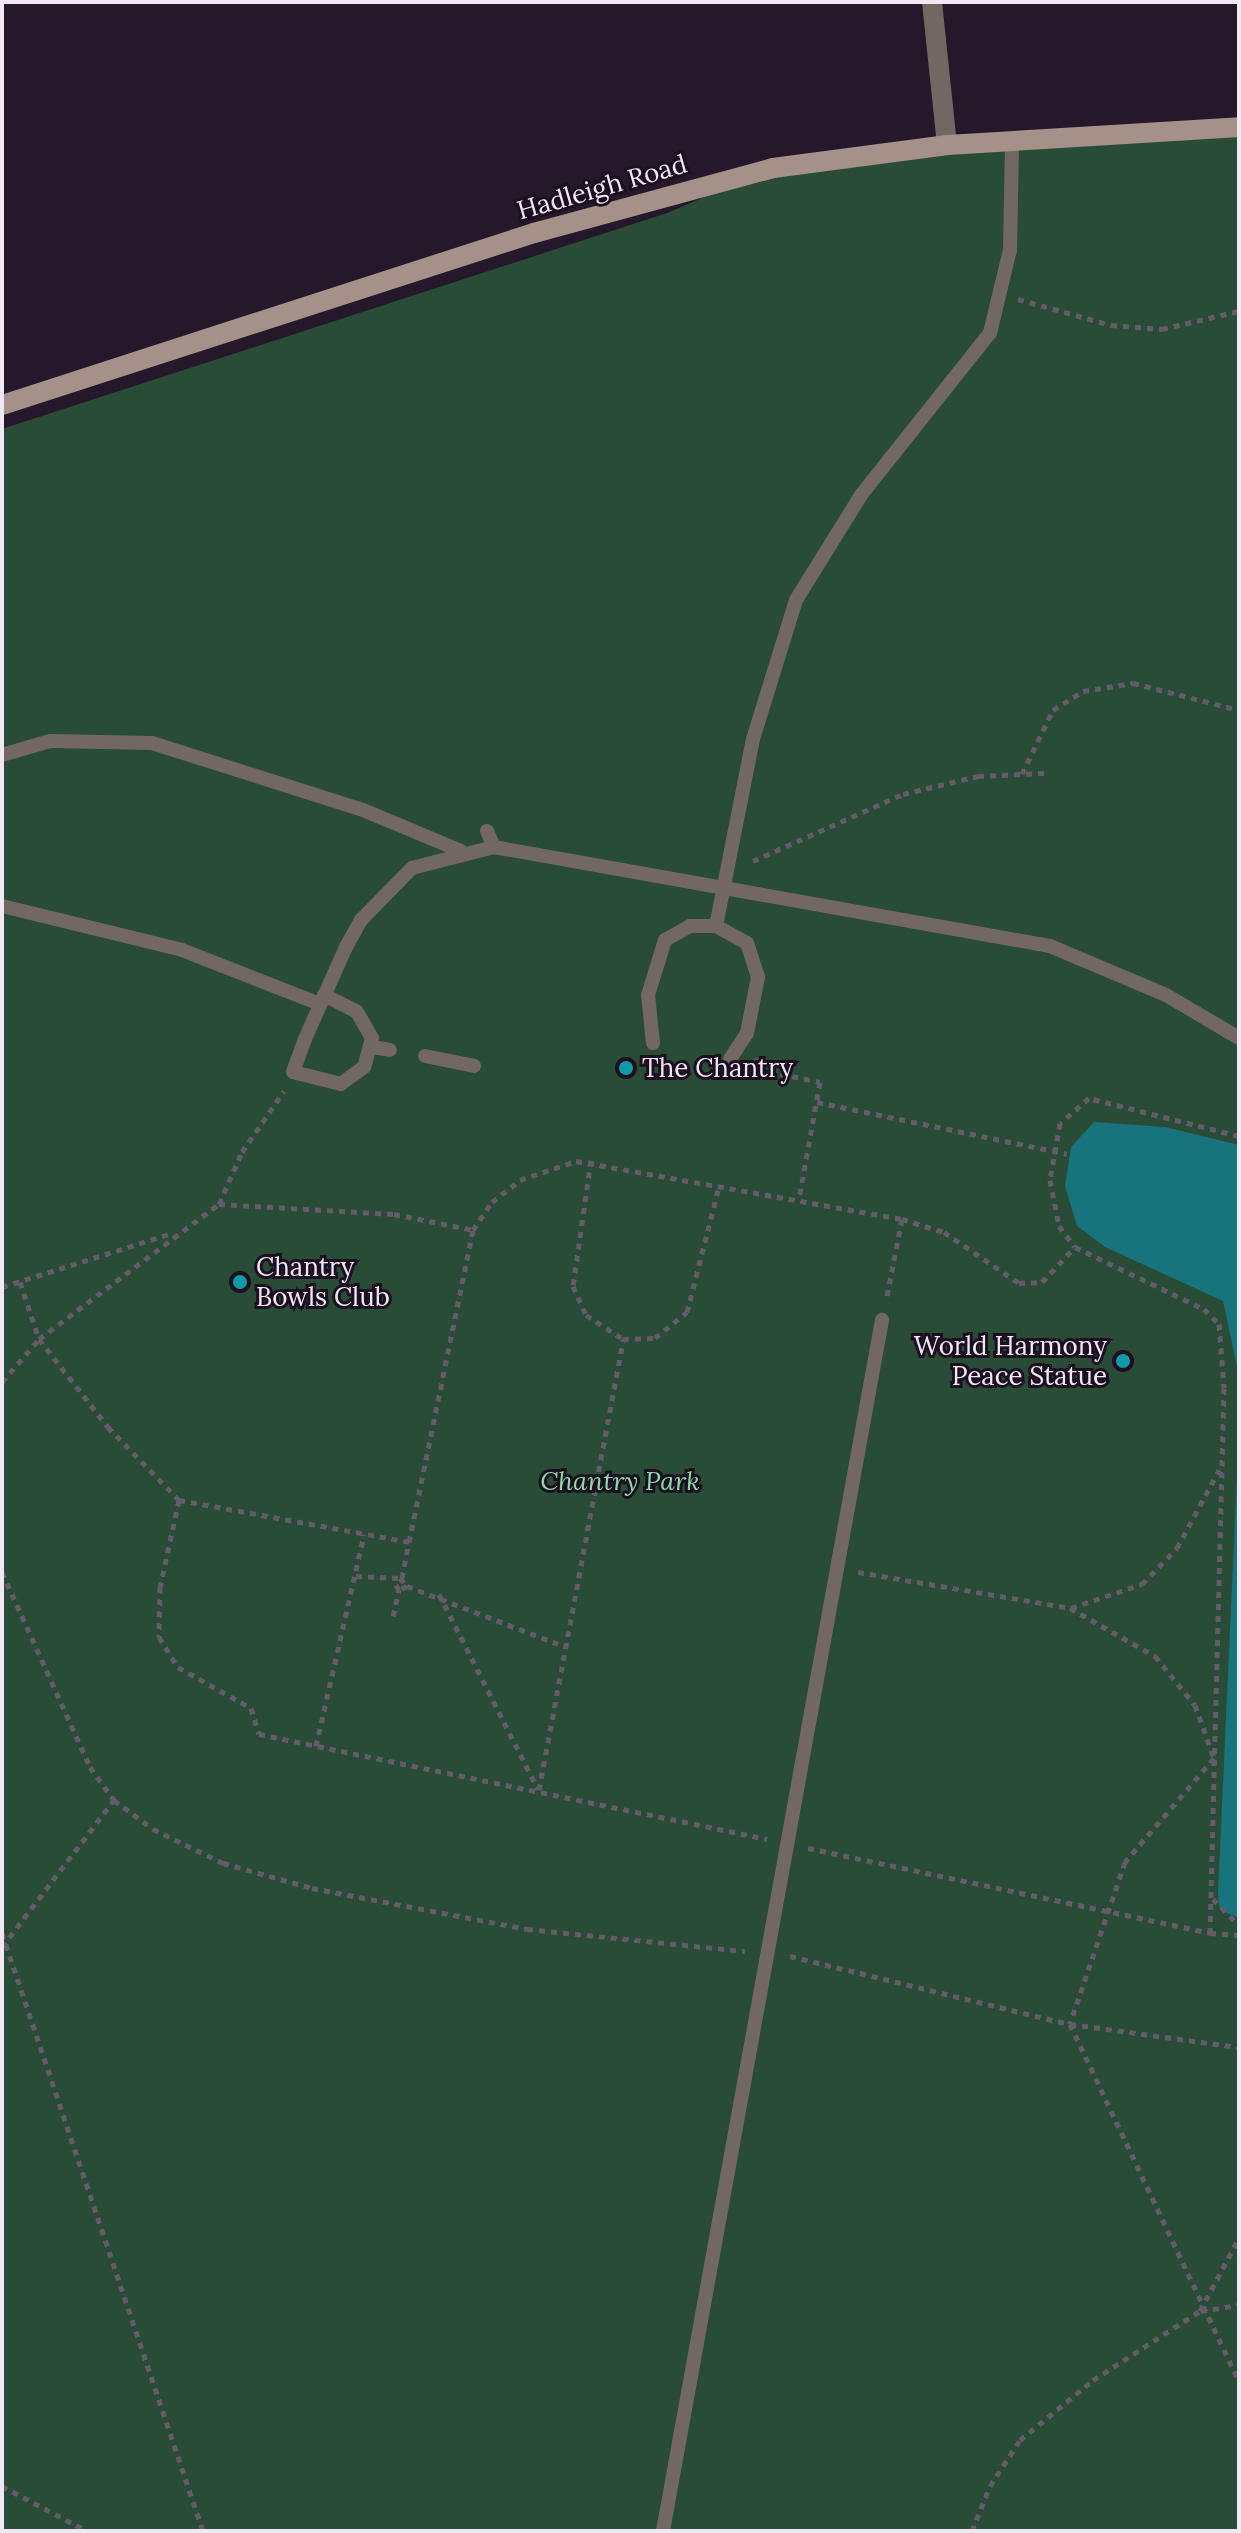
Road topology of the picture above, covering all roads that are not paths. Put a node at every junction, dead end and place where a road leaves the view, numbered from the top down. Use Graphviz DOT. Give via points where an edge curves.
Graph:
graph roads {
  1 [pos="932,2"];
  2 [pos="1239,127"];
  3 [pos="1012,141"];
  4 [pos="947,145"];
  5 [pos="2,405"];
  6 [pos="2,755"];
  7 [pos="487,831"];
  8 [pos="494,847"];
  9 [pos="461,851"];
  10 [pos="723,882"];
  11 [pos="2,906"];
  12 [pos="716,926"];
  13 [pos="322,999"];
  14 [pos="1239,1038"];
  15 [pos="653,1043"];
  16 [pos="372,1047"];
  17 [pos="390,1050"];
  18 [pos="425,1056"];
  19 [pos="730,1059"];
  20 [pos="474,1066"];
  21 [pos="882,1320"];
  22 [pos="663,2531"];
  1 -- 4 [label="street"];
  2 -- 3 [label="street, Hadleigh Road"];
  3 -- 4 [label="street, Hadleigh Road"];
  3 -- 10 [label="lane" via="1004,294 970,363 861,495 796,600 774,660"];
  4 -- 5 [label="street, Hadleigh Road" via="773,168 668,195"];
  6 -- 9 [label="lane" via="50,741 152,743 363,810"];
  7 -- 8 [label="lane"];
  8 -- 9 [label="lane"];
  8 -- 10 [label="lane"];
  9 -- 13 [label="lane" via="412,868 381,893"];
  10 -- 12 [label="lane"];
  10 -- 14 [label="lane" via="1050,946 1166,995"];
  11 -- 13 [label="lane" via="182,950"];
  12 -- 15 [label="lane" via="690,926 665,940 648,995"];
  12 -- 19 [label="lane" via="747,943 756,959 747,1033"];
  13 -- 16 [label="lane" via="366,1020"];
  13 -- 16 [label="lane" via="293,1072 341,1084 364,1067"];
  16 -- 17 [label="lane"];
  18 -- 20 [label="lane"];
  21 -- 22 [label="lane" via="782,1842"];
}
